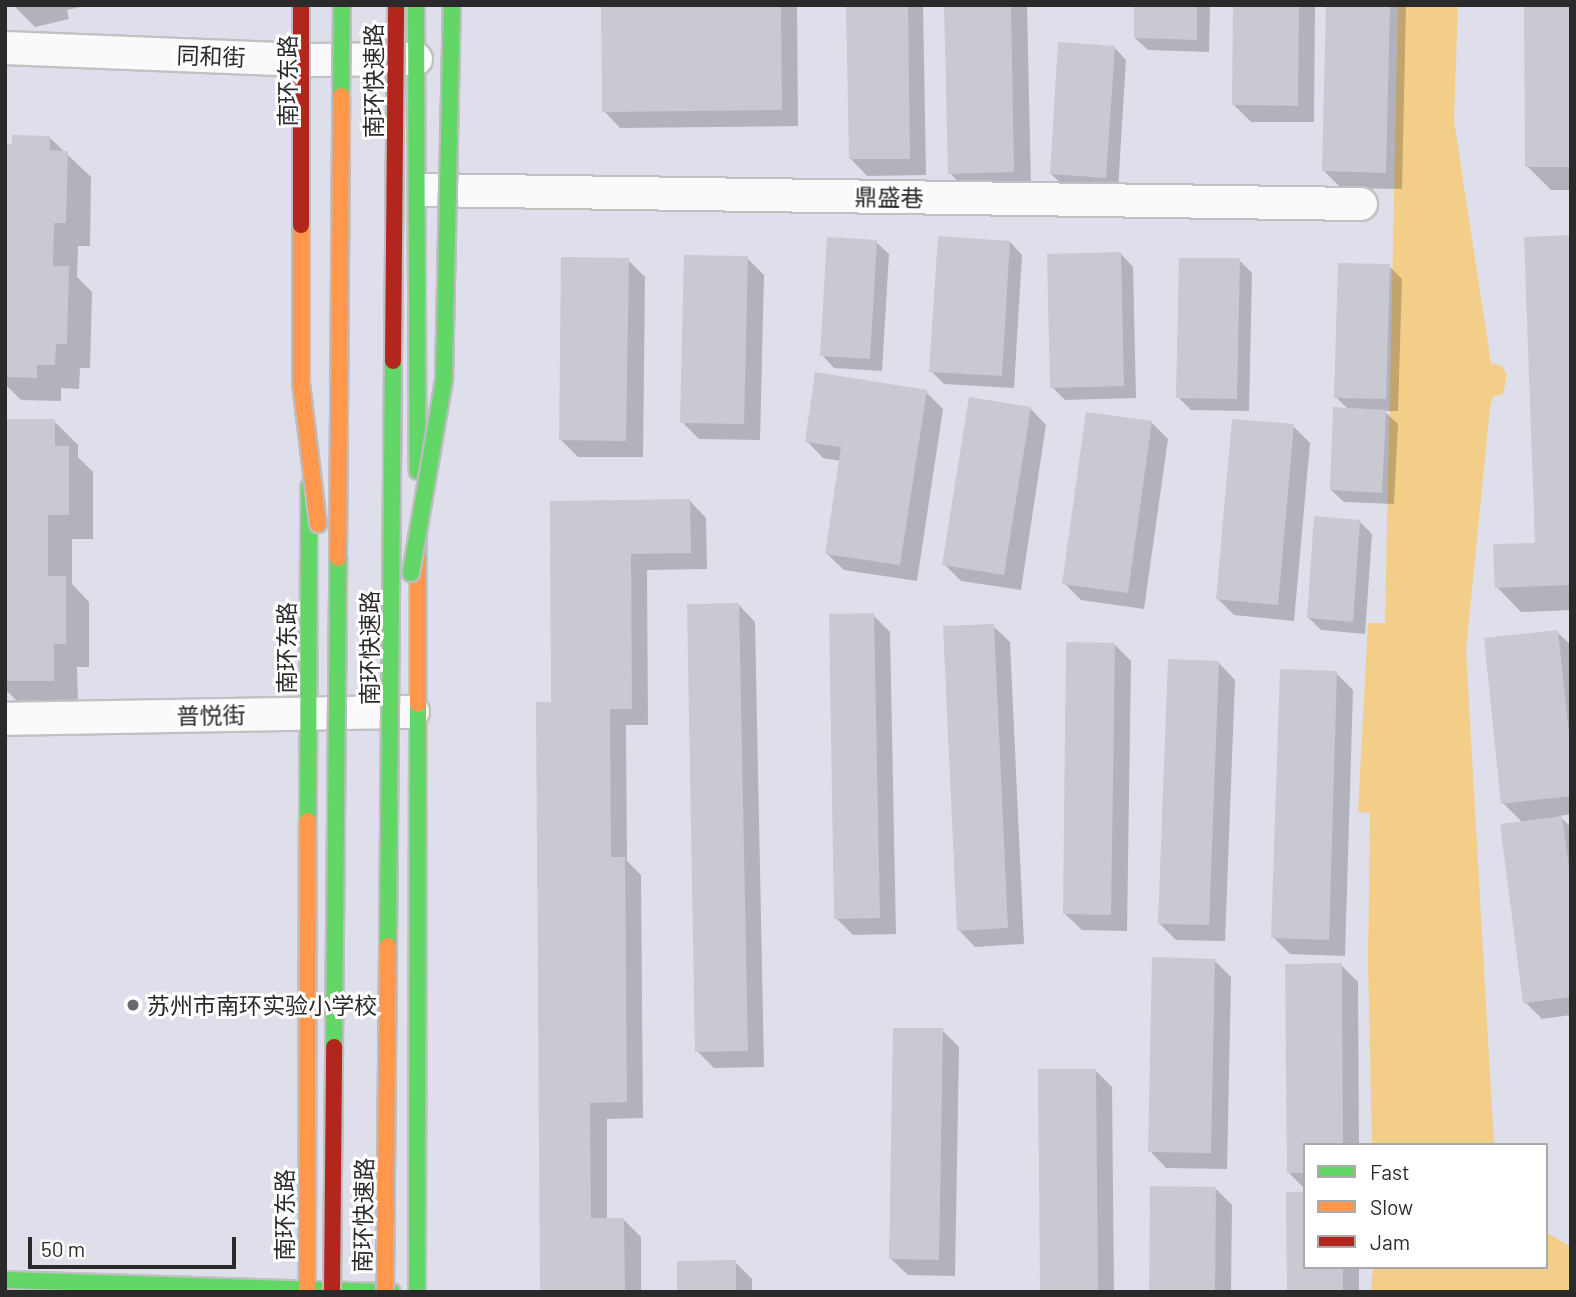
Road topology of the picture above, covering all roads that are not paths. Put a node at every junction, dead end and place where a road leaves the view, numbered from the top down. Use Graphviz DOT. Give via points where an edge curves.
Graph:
graph roads {
  1 [pos="301,5"];
  2 [pos="310,5"];
  3 [pos="342,5"];
  4 [pos="396,5"];
  5 [pos="416,5"];
  6 [pos="452,5"];
  7 [pos="5,48"];
  8 [pos="416,59"];
  9 [pos="310,60"];
  10 [pos="417,190"];
  11 [pos="1362,204"];
  12 [pos="338,684"];
  13 [pos="392,685"];
  14 [pos="417,712"];
  15 [pos="309,713"];
  16 [pos="5,719"];
  17 [pos="5,1280"];
  18 [pos="307,1289"];
  19 [pos="332,1292"];
  20 [pos="385,1292"];
  21 [pos="392,1292"];
  22 [pos="417,1292"];
  1 -- 12 [label="main road, bridge" via="301,383"];
  2 -- 9 [label="main road, 南环东路"];
  3 -- 12 [label="main road, 南环快速路, bridge"];
  4 -- 13 [label="main road, 南环快速路, bridge"];
  5 -- 8 [label="main road"];
  6 -- 13 [label="main road, bridge" via="444,379"];
  7 -- 9 [label="street, 同和街"];
  8 -- 9 [label="street, 同和街"];
  8 -- 10 [label="main road"];
  9 -- 15 [label="main road, 南环东路"];
  10 -- 11 [label="street, 鼎盛巷"];
  10 -- 14 [label="main road"];
  12 -- 19 [label="main road, 南环快速路, bridge"];
  13 -- 20 [label="main road, 南环快速路, bridge"];
  14 -- 15 [label="street, 普悦街"];
  14 -- 22 [label="main road"];
  15 -- 16 [label="street, 普悦街"];
  15 -- 18 [label="main road, 南环东路"];
  17 -- 18 [label="main road"];
  18 -- 21 [label="main road"];
}
